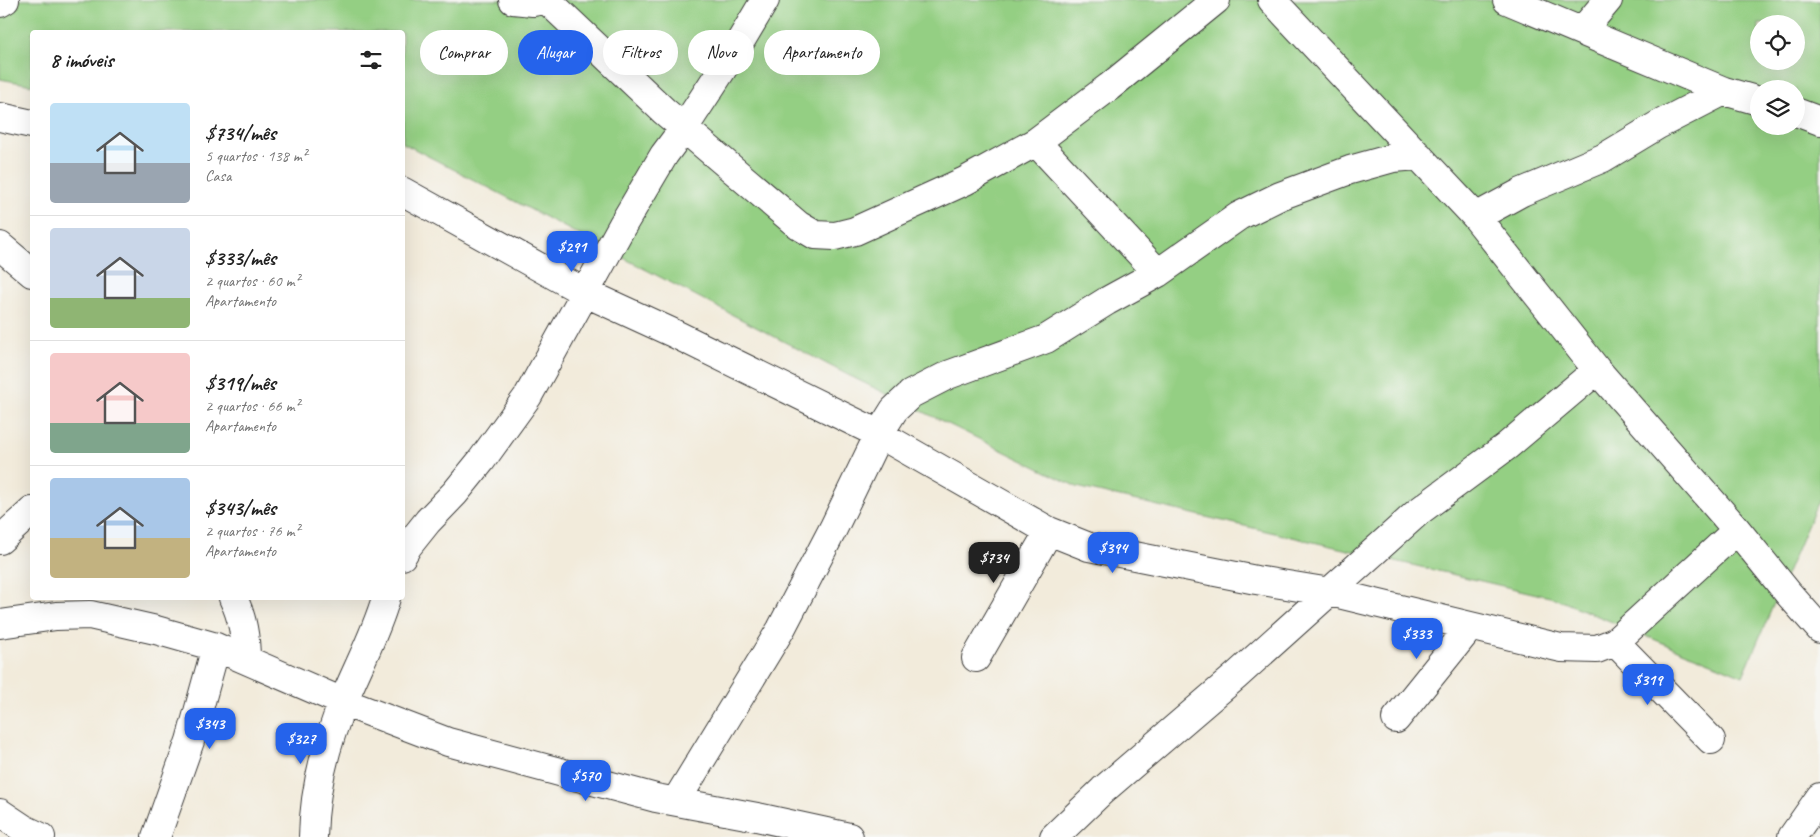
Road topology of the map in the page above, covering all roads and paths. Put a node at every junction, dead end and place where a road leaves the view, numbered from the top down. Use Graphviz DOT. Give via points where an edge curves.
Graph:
graph roads {
  1 [pos="6,0"];
  2 [pos="513,0"];
  3 [pos="543,0"];
  4 [pos="547,0"];
  5 [pos="764,0"];
  6 [pos="1216,0"];
  7 [pos="1272,0"];
  8 [pos="1507,0"];
  9 [pos="1608,0"];
  10 [pos="0,3"];
  11 [pos="1582,31"];
  12 [pos="1724,91"];
  13 [pos="1750,98"];
  14 [pos="1805,116"];
  15 [pos="0,117"];
  16 [pos="1820,122"];
  17 [pos="30,124"];
  18 [pos="684,128"];
  19 [pos="1036,142"];
  20 [pos="1419,156"];
  21 [pos="405,193"];
  22 [pos="1476,217"];
  23 [pos="0,246"];
  24 [pos="30,271"];
  25 [pos="1158,273"];
  26 [pos="586,293"];
  27 [pos="1597,370"];
  28 [pos="879,434"];
  29 [pos="30,513"];
  30 [pos="1737,530"];
  31 [pos="1049,532"];
  32 [pos="0,540"];
  33 [pos="405,551"];
  34 [pos="1330,592"];
  35 [pos="234,600"];
  36 [pos="385,600"];
  37 [pos="0,624"];
  38 [pos="1470,628"];
  39 [pos="1820,628"];
  40 [pos="1615,642"];
  41 [pos="216,647"];
  42 [pos="976,658"];
  43 [pos="246,660"];
  44 [pos="343,702"];
  45 [pos="1396,719"];
  46 [pos="1711,740"];
  47 [pos="1820,797"];
  48 [pos="676,801"];
  49 [pos="0,813"];
  50 [pos="41,837"];
  51 [pos="156,837"];
  52 [pos="313,837"];
  53 [pos="848,837"];
  54 [pos="1054,837"];
  55 [pos="1792,837"];
  1 -- 10 [label="street"];
  2 -- 3 [label="street"];
  4 -- 18 [label="street"];
  5 -- 18 [label="street"];
  6 -- 19 [label="street"];
  7 -- 20 [label="street"];
  8 -- 11 [label="street"];
  9 -- 11 [label="street"];
  11 -- 12 [label="street"];
  12 -- 13 [label="street"];
  12 -- 22 [label="street" via="1603,158 1522,192"];
  14 -- 16 [label="street"];
  15 -- 17 [label="street"];
  18 -- 19 [label="street" via="798,225 815,235 835,236 855,231 965,181"];
  18 -- 26 [label="street" via="664,155"];
  19 -- 25 [label="street"];
  20 -- 22 [label="street"];
  20 -- 25 [label="street" via="1393,158 1350,170 1280,196 1239,216"];
  21 -- 26 [label="street"];
  22 -- 27 [label="street"];
  23 -- 24 [label="street"];
  25 -- 28 [label="street" via="1046,340 948,376 911,394 894,410"];
  26 -- 28 [label="street"];
  26 -- 33 [label="street" via="528,396 481,461"];
  27 -- 30 [label="street"];
  27 -- 34 [label="street" via="1507,446 1418,512"];
  28 -- 31 [label="street"];
  28 -- 48 [label="street" via="781,629"];
  29 -- 32 [label="street"];
  30 -- 39 [label="street"];
  30 -- 40 [label="street"];
  31 -- 34 [label="street" via="1089,547"];
  31 -- 42 [label="street"];
  34 -- 38 [label="street"];
  34 -- 54 [label="street" via="1103,790"];
  35 -- 43 [label="street" via="246,643"];
  36 -- 44 [label="street"];
  37 -- 41 [label="street" via="90,615"];
  38 -- 40 [label="street" via="1561,648 1597,649"];
  38 -- 45 [label="street"];
  40 -- 46 [label="street"];
  41 -- 43 [label="street"];
  41 -- 51 [label="street" via="190,741"];
  43 -- 44 [label="street"];
  44 -- 48 [label="street" via="448,742"];
  44 -- 52 [label="street" via="319,779"];
  47 -- 55 [label="street"];
  48 -- 53 [label="street"];
  49 -- 50 [label="street"];
}
